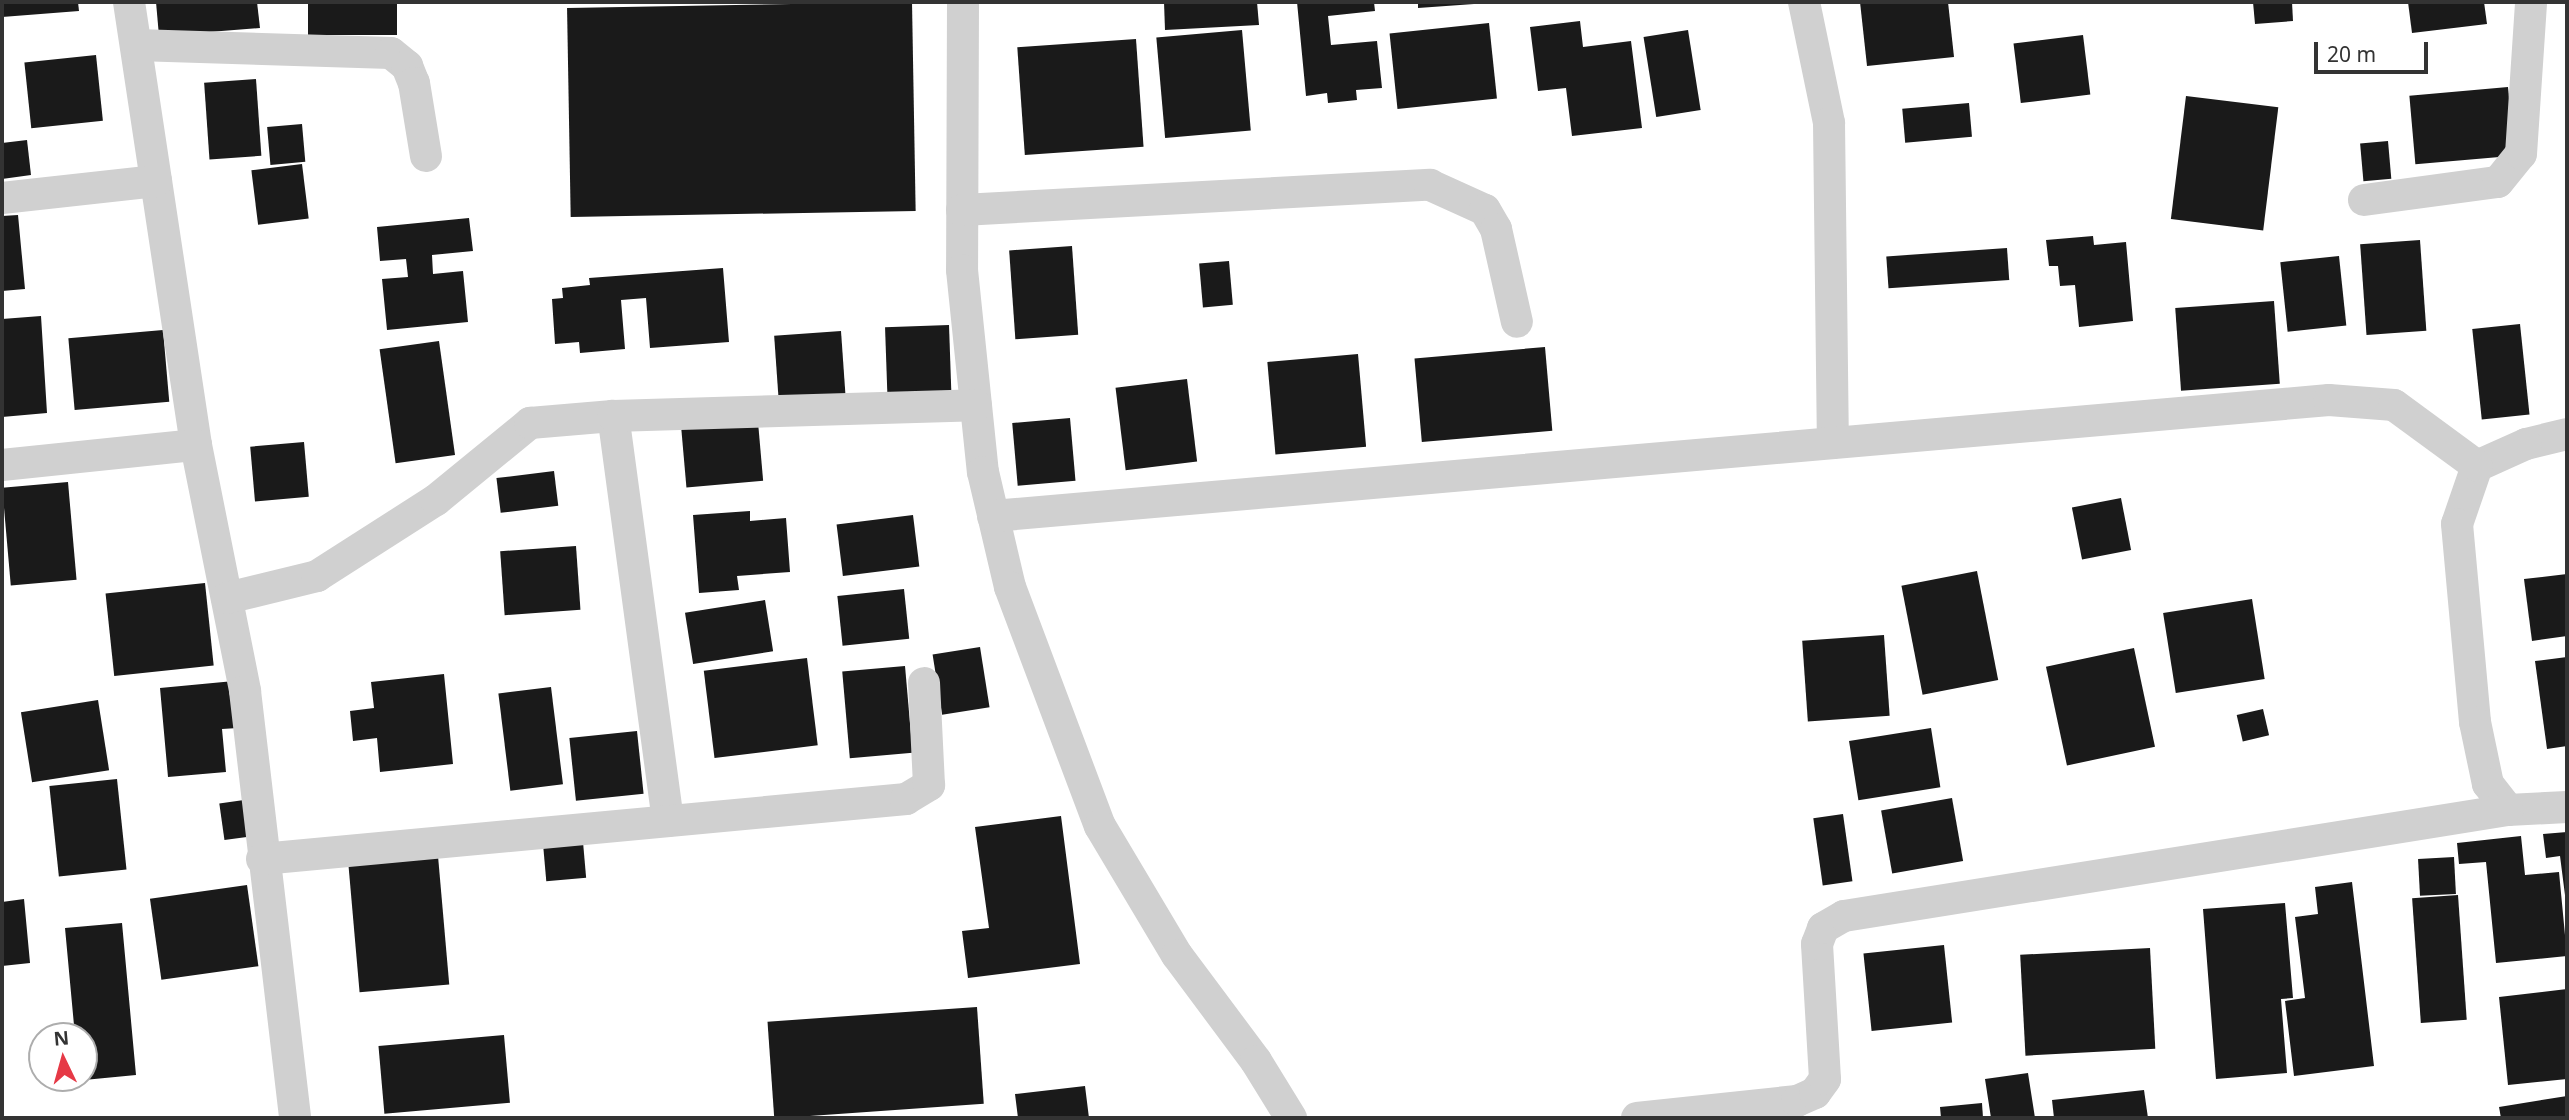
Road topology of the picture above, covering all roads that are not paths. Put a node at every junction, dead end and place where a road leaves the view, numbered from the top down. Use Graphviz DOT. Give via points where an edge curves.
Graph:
graph roads {
  1 [pos="129,2"];
  2 [pos="963,2"];
  3 [pos="1804,2"];
  4 [pos="2532,2"];
  5 [pos="136,45"];
  6 [pos="426,156"];
  7 [pos="156,181"];
  8 [pos="2,198"];
  9 [pos="2364,200"];
  10 [pos="962,210"];
  11 [pos="1517,322"];
  12 [pos="976,405"];
  13 [pos="613,416"];
  14 [pos="2567,435"];
  15 [pos="1833,443"];
  16 [pos="196,445"];
  17 [pos="2,465"];
  18 [pos="2477,466"];
  19 [pos="993,516"];
  20 [pos="227,598"];
  21 [pos="924,682"];
  22 [pos="2567,807"];
  23 [pos="2508,810"];
  24 [pos="668,821"];
  25 [pos="262,859"];
  26 [pos="295,1118"];
  27 [pos="1291,1118"];
  28 [pos="1637,1118"];
  1 -- 5 [label="street"];
  2 -- 10 [label="street"];
  3 -- 15 [label="street" via="1829,123"];
  4 -- 9 [label="street" via="2521,154 2498,182"];
  5 -- 6 [label="street" via="391,53 407,66 414,83"];
  5 -- 7 [label="street"];
  7 -- 8 [label="street"];
  7 -- 16 [label="street"];
  10 -- 11 [label="street" via="1430,185 1486,210 1496,229"];
  10 -- 12 [label="street" via="962,270"];
  12 -- 13 [label="street"];
  12 -- 19 [label="street"];
  13 -- 20 [label="street" via="530,423 436,500 317,576"];
  13 -- 24 [label="street"];
  14 -- 18 [label="street" via="2526,444"];
  15 -- 18 [label="street" via="2329,400 2394,405"];
  15 -- 19 [label="street"];
  16 -- 17 [label="street"];
  16 -- 20 [label="street"];
  18 -- 23 [label="street" via="2457,524 2475,722 2488,784"];
  19 -- 27 [label="street" via="1010,587 1100,826 1177,955 1256,1061"];
  20 -- 25 [label="street" via="245,691"];
  21 -- 24 [label="street" via="932,761 926,791 906,799 810,811"];
  22 -- 23 [label="street"];
  23 -- 28 [label="street" via="1844,916 1823,928 1817,944 1825,1079 1815,1093 1797,1101"];
  24 -- 25 [label="street"];
  25 -- 26 [label="street"];
}
